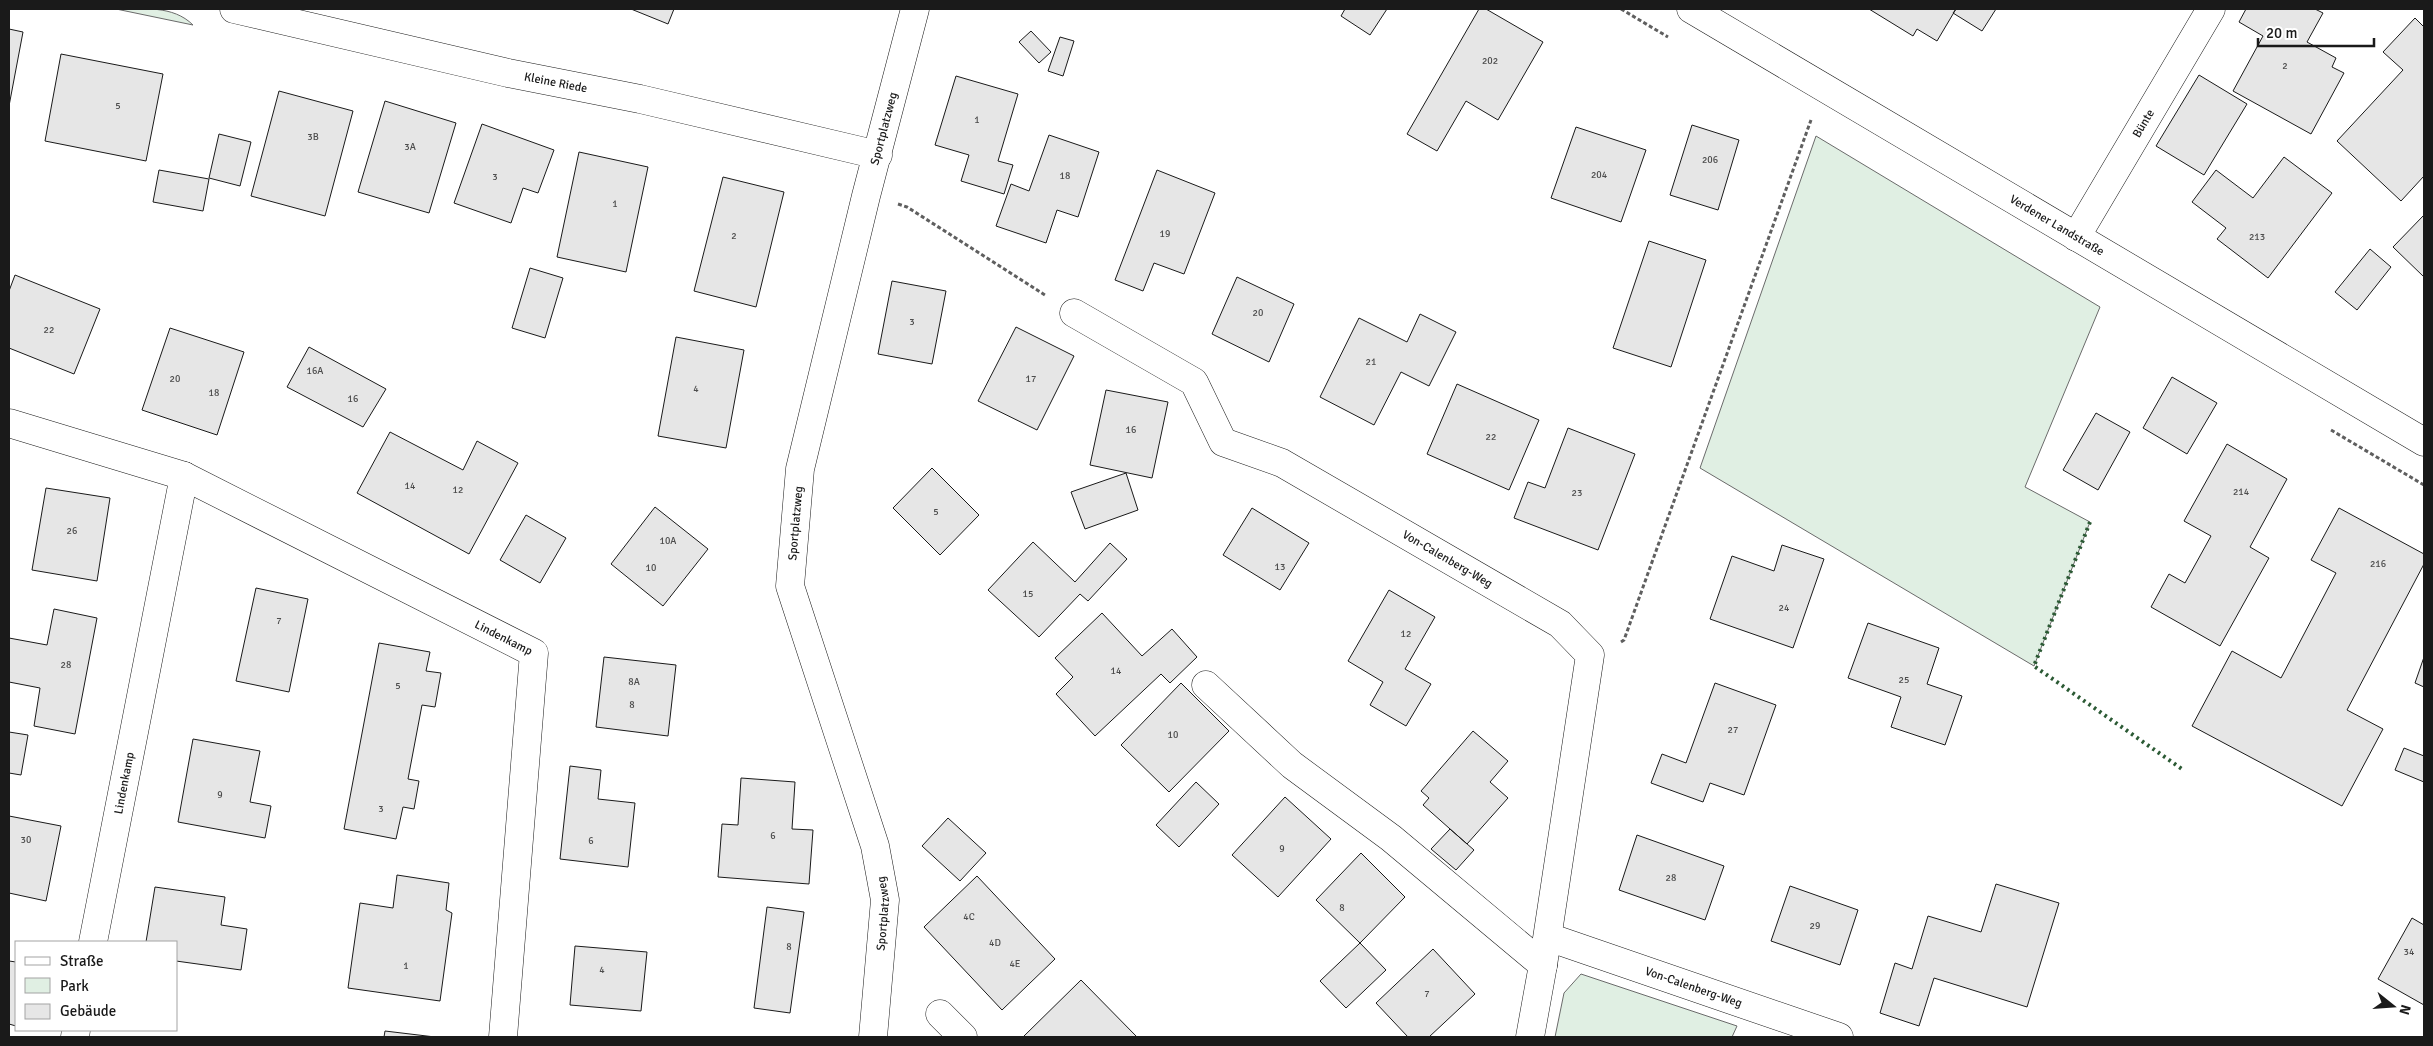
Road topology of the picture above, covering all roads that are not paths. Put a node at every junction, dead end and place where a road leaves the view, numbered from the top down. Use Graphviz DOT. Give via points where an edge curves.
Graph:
graph roads {
  1 [pos="234,9"];
  2 [pos="915,9"];
  3 [pos="1691,9"];
  4 [pos="2211,9"];
  5 [pos="878,155"];
  6 [pos="2076,237"];
  7 [pos="1074,313"];
  8 [pos="9,423"];
  9 [pos="2424,442"];
  10 [pos="184,476"];
  11 [pos="1206,685"];
  12 [pos="1548,937"];
  13 [pos="93,941"];
  14 [pos="1543,964"];
  15 [pos="940,1014"];
  16 [pos="503,1037"];
  17 [pos="873,1037"];
  18 [pos="963,1037"];
  19 [pos="1530,1037"];
  20 [pos="1839,1037"];
  1 -- 5 [label="street, Kleine Riede"];
  2 -- 5 [label="street, Sportplatzweg"];
  3 -- 6 [label="street, Verdener Landstraße"];
  4 -- 6 [label="street, Bünte"];
  5 -- 17 [label="street, Sportplatzweg" via="800,470 790,586 875,846 885,900"];
  6 -- 9 [label="street, Verdener Landstraße"];
  7 -- 12 [label="street, Von-Calenberg-Weg" via="1194,382 1223,442 1282,463 1560,624 1590,655"];
  8 -- 10 [label="street, Lindenkamp"];
  10 -- 13 [label="street, Lindenkamp"];
  10 -- 16 [label="street, Lindenkamp" via="534,653"];
  11 -- 14 [label="street" via="1292,765 1391,838"];
  12 -- 14 [label="street"];
  12 -- 20 [label="street, Von-Calenberg-Weg"];
  14 -- 19 [label="street"];
  15 -- 18 [label="street"];
}
